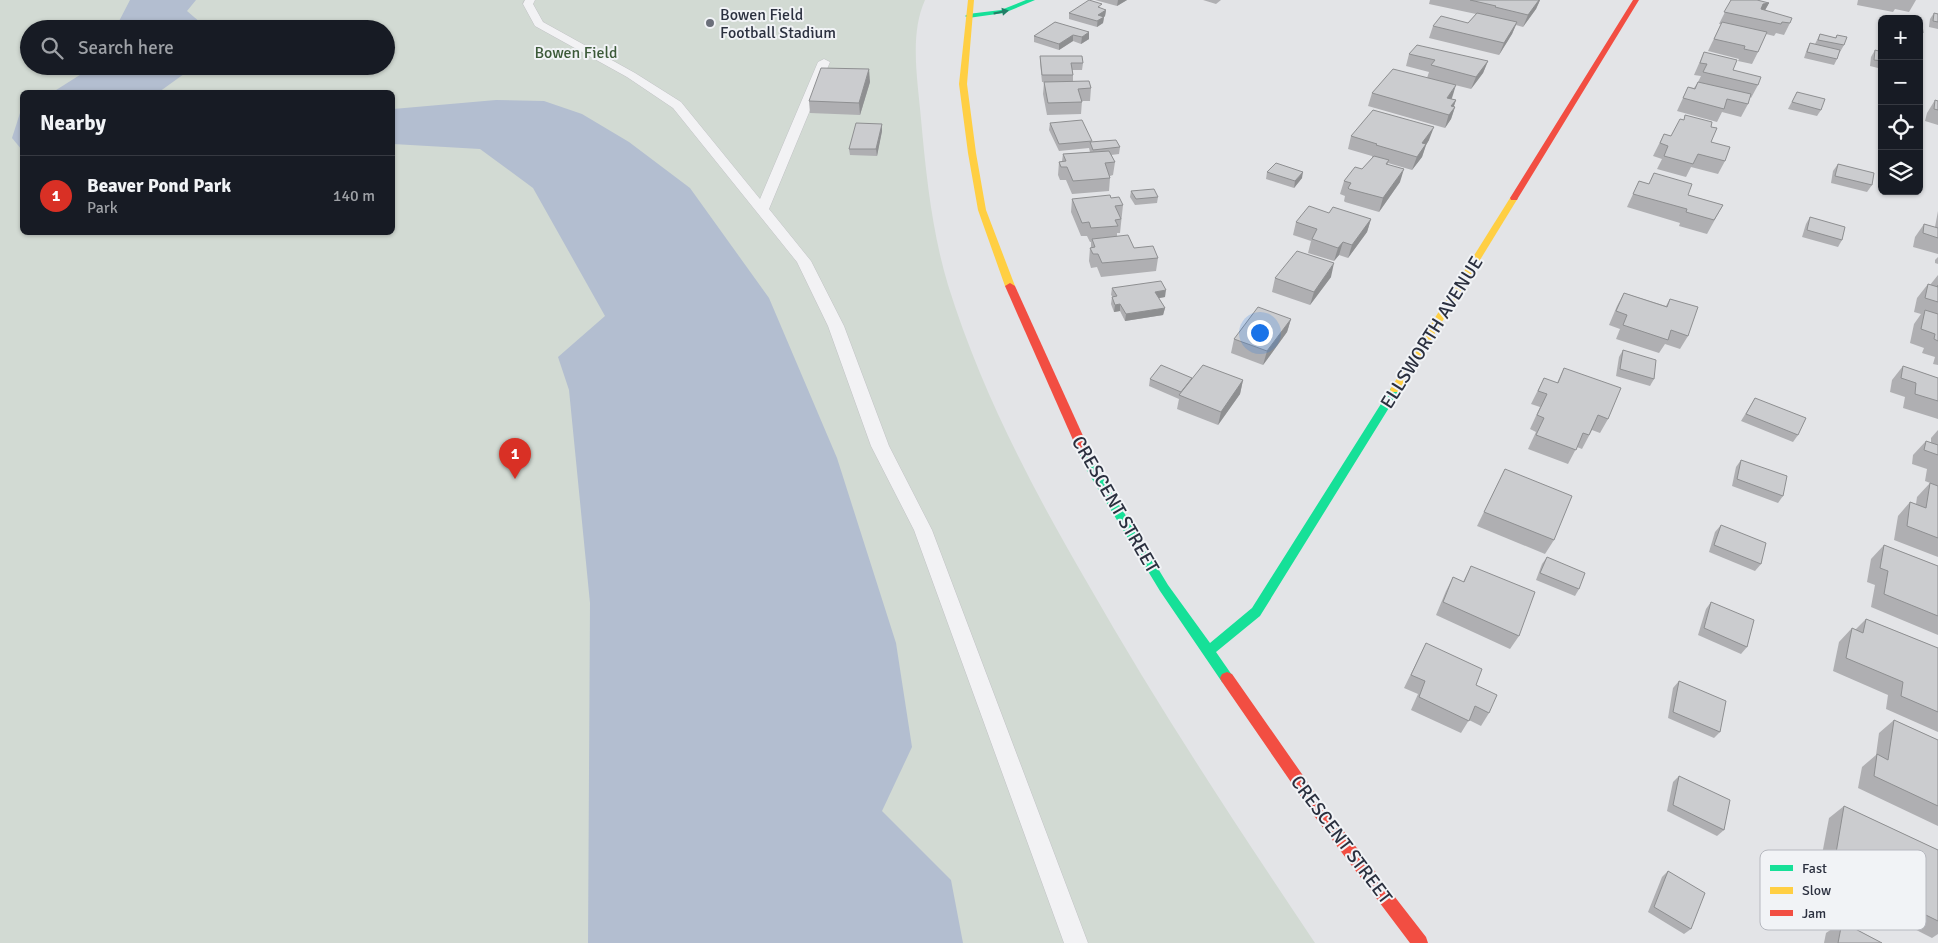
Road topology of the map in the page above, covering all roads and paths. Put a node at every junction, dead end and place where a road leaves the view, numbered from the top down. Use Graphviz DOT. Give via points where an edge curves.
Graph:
graph roads {
  1 [pos="530,0"];
  2 [pos="971,0"];
  3 [pos="1032,0"];
  4 [pos="1636,0"];
  5 [pos="968,16"];
  6 [pos="824,62"];
  7 [pos="762,210"];
  8 [pos="1209,651"];
  9 [pos="1076,943"];
  10 [pos="1420,943"];
  1 -- 7 [label="lane" via="528,4 539,24 678,105"];
  2 -- 5 [label="street, CRESCENT STREET"];
  5 -- 3 [label="street, one-way" via="1002,12"];
  4 -- 8 [label="street, ELLSWORTH AVENUE" via="1268,595 1256,612"];
  5 -- 8 [label="street, CRESCENT STREET" via="964,84 972,153 982,210 1018,308 1092,469 1160,581"];
  6 -- 7 [label="lane"];
  7 -- 9 [label="lane" via="804,261 836,326 880,446 923,530"];
  8 -- 10 [label="street, CRESCENT STREET" via="1320,812"];
}
